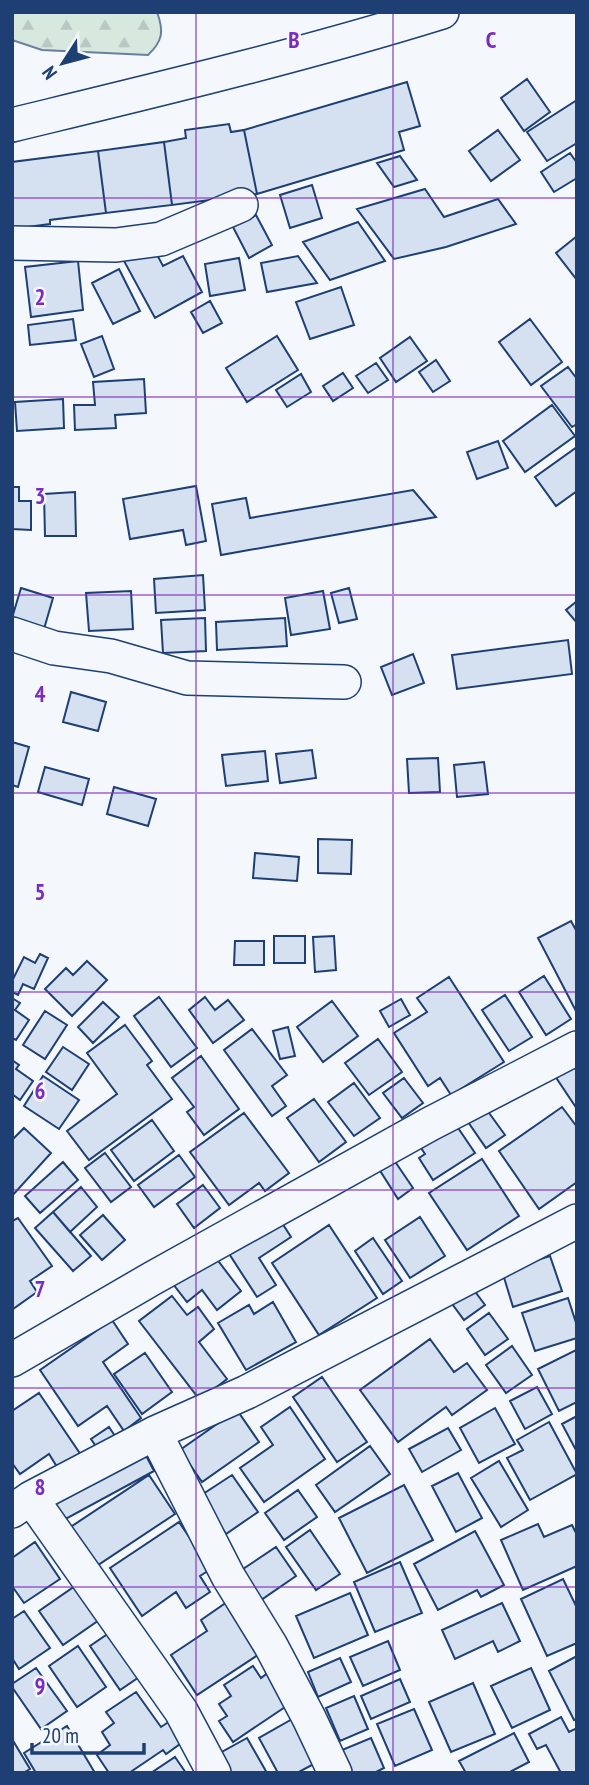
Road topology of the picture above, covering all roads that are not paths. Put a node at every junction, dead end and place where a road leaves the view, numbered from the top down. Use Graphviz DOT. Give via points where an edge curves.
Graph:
graph roads {
  1 [pos="442,12"];
  2 [pos="380,22"];
  3 [pos="12,125"];
  4 [pos="241,205"];
  5 [pos="12,243"];
  6 [pos="12,634"];
  7 [pos="344,682"];
  8 [pos="577,1048"];
  9 [pos="577,1221"];
  10 [pos="12,1360"];
  11 [pos="155,1433"];
  12 [pos="22,1504"];
  13 [pos="215,1773"];
  14 [pos="335,1773"];
  1 -- 2 [label="street"];
  2 -- 3 [label="street" via="184,84"];
  4 -- 5 [label="street" via="160,239 116,245"];
  6 -- 7 [label="street" via="187,678"];
  8 -- 10 [label="street" via="430,1124"];
  9 -- 11 [label="street" via="247,1392"];
  11 -- 12 [label="street"];
  11 -- 14 [label="street"];
  12 -- 13 [label="street" via="181,1711"];
}
